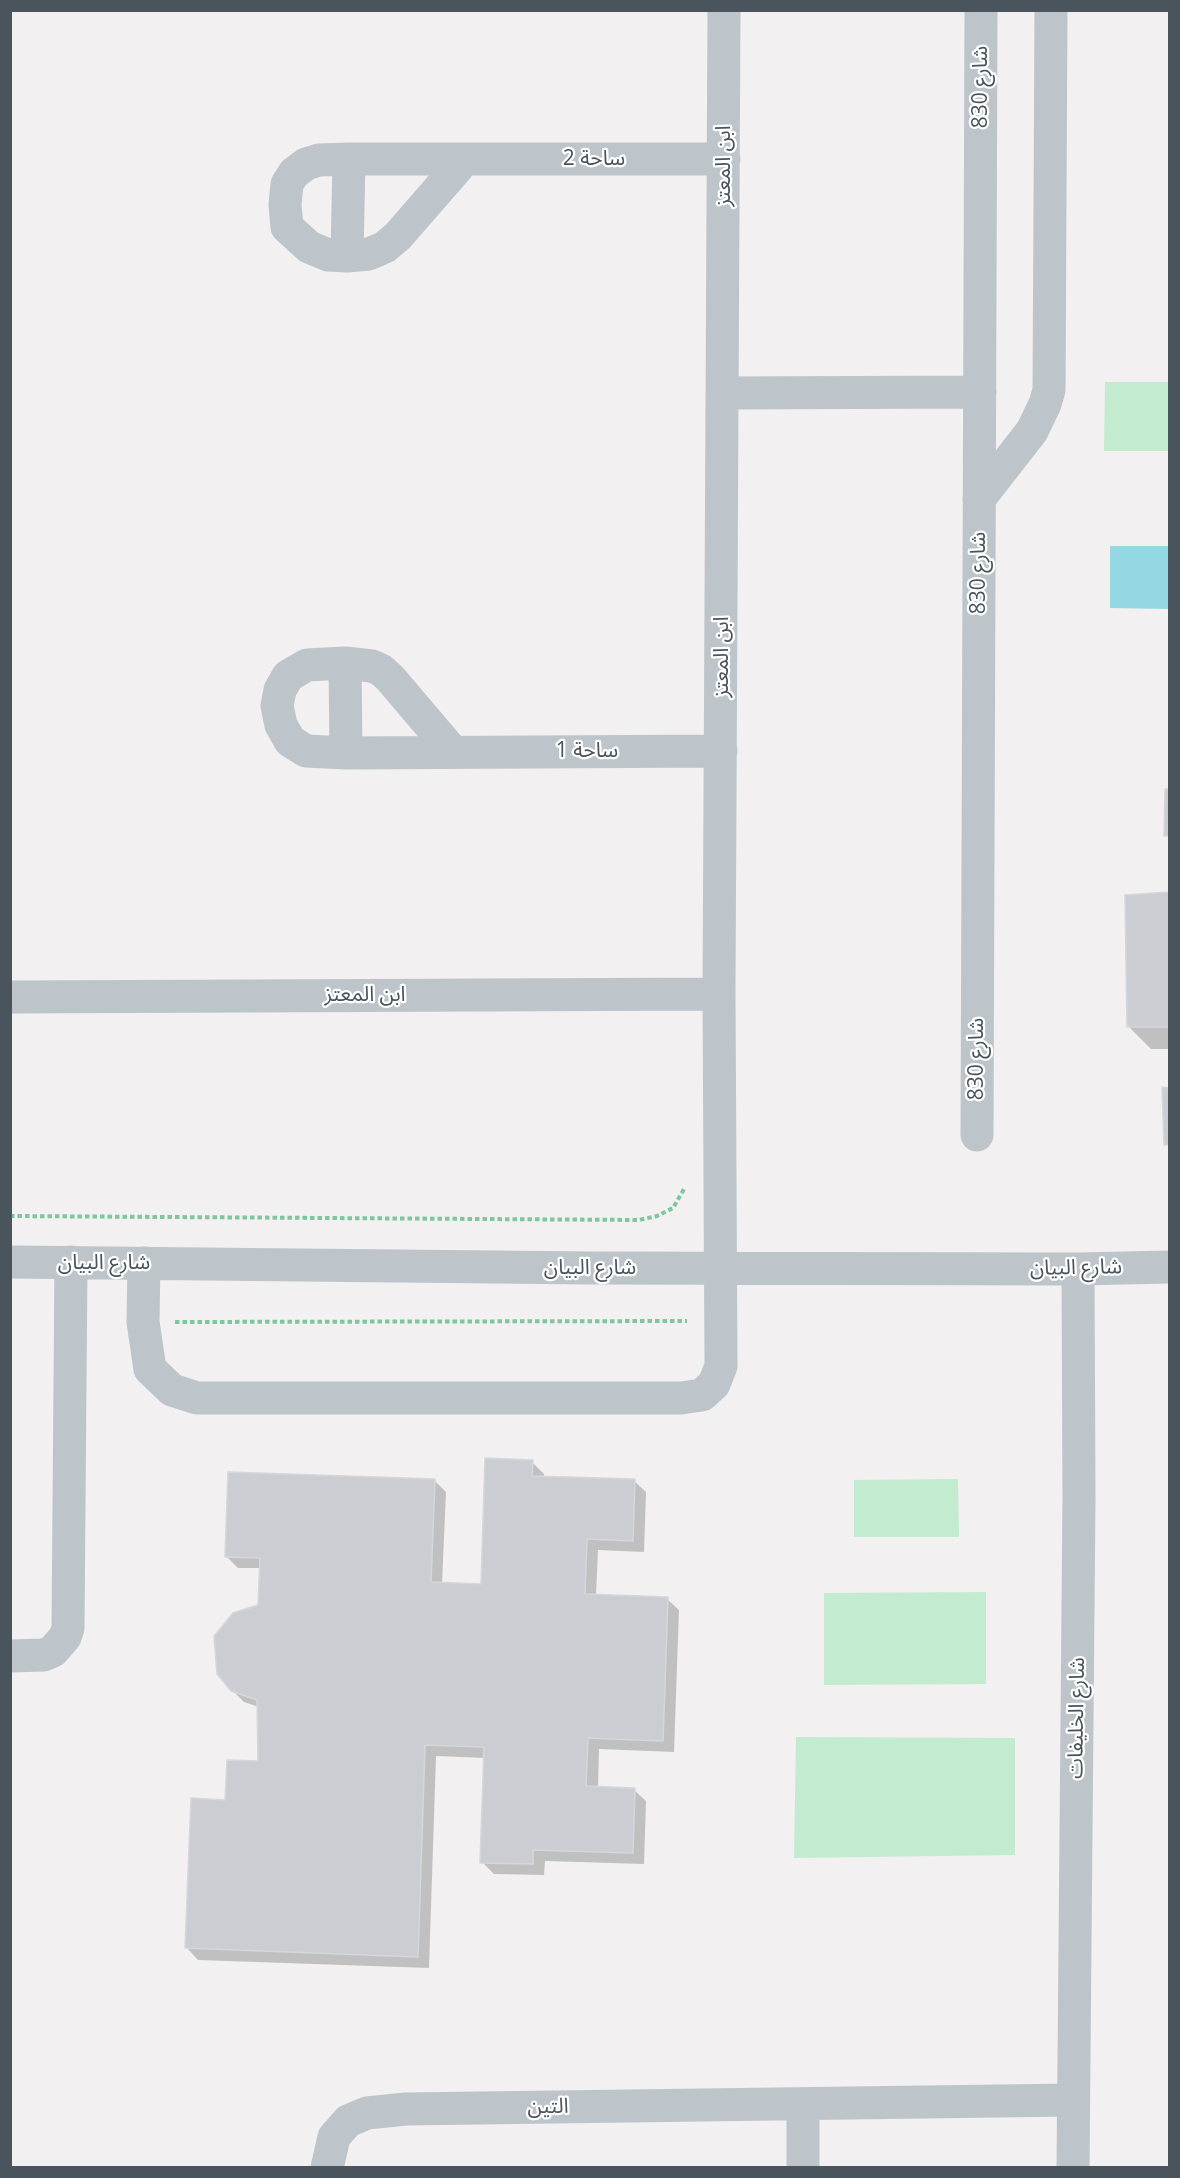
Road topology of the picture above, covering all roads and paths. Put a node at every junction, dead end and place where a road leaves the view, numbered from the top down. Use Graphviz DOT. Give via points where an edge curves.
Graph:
graph roads {
  1 [pos="724,10"];
  2 [pos="981,10"];
  3 [pos="1051,10"];
  4 [pos="349,159"];
  5 [pos="465,159"];
  6 [pos="724,159"];
  7 [pos="347,256"];
  8 [pos="980,392"];
  9 [pos="723,393"];
  10 [pos="979,499"];
  11 [pos="345,663"];
  12 [pos="452,751"];
  13 [pos="721,751"];
  14 [pos="346,753"];
  15 [pos="719,994"];
  16 [pos="10,997"];
  17 [pos="977,1135"];
  18 [pos="685,1186"];
  19 [pos="10,1216"];
  20 [pos="10,1262"];
  21 [pos="71,1262"];
  22 [pos="144,1263"];
  23 [pos="1170,1267"];
  24 [pos="721,1268"];
  25 [pos="1078,1269"];
  26 [pos="721,1320"];
  27 [pos="143,1322"];
  28 [pos="10,1656"];
  29 [pos="1073,2100"];
  30 [pos="803,2104"];
  31 [pos="327,2168"];
  32 [pos="803,2168"];
  33 [pos="1073,2168"];
  1 -- 6 [label="street, ابن المعتز"];
  2 -- 8 [label="street, شارع 830"];
  3 -- 10 [label="street" via="1049,390 1032,431"];
  4 -- 5 [label="street, ساحة 2"];
  4 -- 7 [label="street"];
  4 -- 7 [label="street, ساحة 2" via="306,164 287,184 285,205 287,227 296,236 328,255"];
  5 -- 6 [label="street, ساحة 2"];
  5 -- 7 [label="street, ساحة 2" via="392,241 369,254"];
  6 -- 9 [label="street, ابن المعتز"];
  8 -- 9 [label="street"];
  8 -- 10 [label="street, شارع 830"];
  9 -- 13 [label="street, ابن المعتز"];
  10 -- 17 [label="street, شارع 830"];
  11 -- 12 [label="street, ساحة 1" via="381,670"];
  11 -- 14 [label="street"];
  11 -- 14 [label="street, ساحة 1" via="307,665 288,676 277,706 290,741 306,751"];
  12 -- 13 [label="street, ساحة 1"];
  12 -- 14 [label="street, ساحة 1"];
  13 -- 15 [label="street, ابن المعتز"];
  15 -- 16 [label="street, ابن المعتز"];
  15 -- 24 [label="street, ابن المعتز"];
  18 -- 19 [label="path" via="673,1208 639,1220"];
  20 -- 21 [label="street, شارع البيان"];
  21 -- 22 [label="street, شارع البيان"];
  21 -- 28 [label="street" via="68,1628 53,1651"];
  22 -- 24 [label="street, شارع البيان"];
  22 -- 27 [label="street, ابن المعتز"];
  23 -- 25 [label="street, شارع البيان"];
  24 -- 25 [label="street, شارع البيان"];
  24 -- 26 [label="street, ابن المعتز"];
  25 -- 29 [label="street, شارع الخليفات"];
  26 -- 27 [label="path"];
  26 -- 27 [label="street, ابن المعتز" via="721,1366 714,1384 702,1395 681,1398 197,1398 172,1390 150,1369"];
  29 -- 30 [label="street, التين"];
  29 -- 33 [label="street, شارع الخليفات"];
  30 -- 31 [label="street, التين" via="406,2109 367,2113 348,2121 334,2137"];
  30 -- 32 [label="street"];
}
